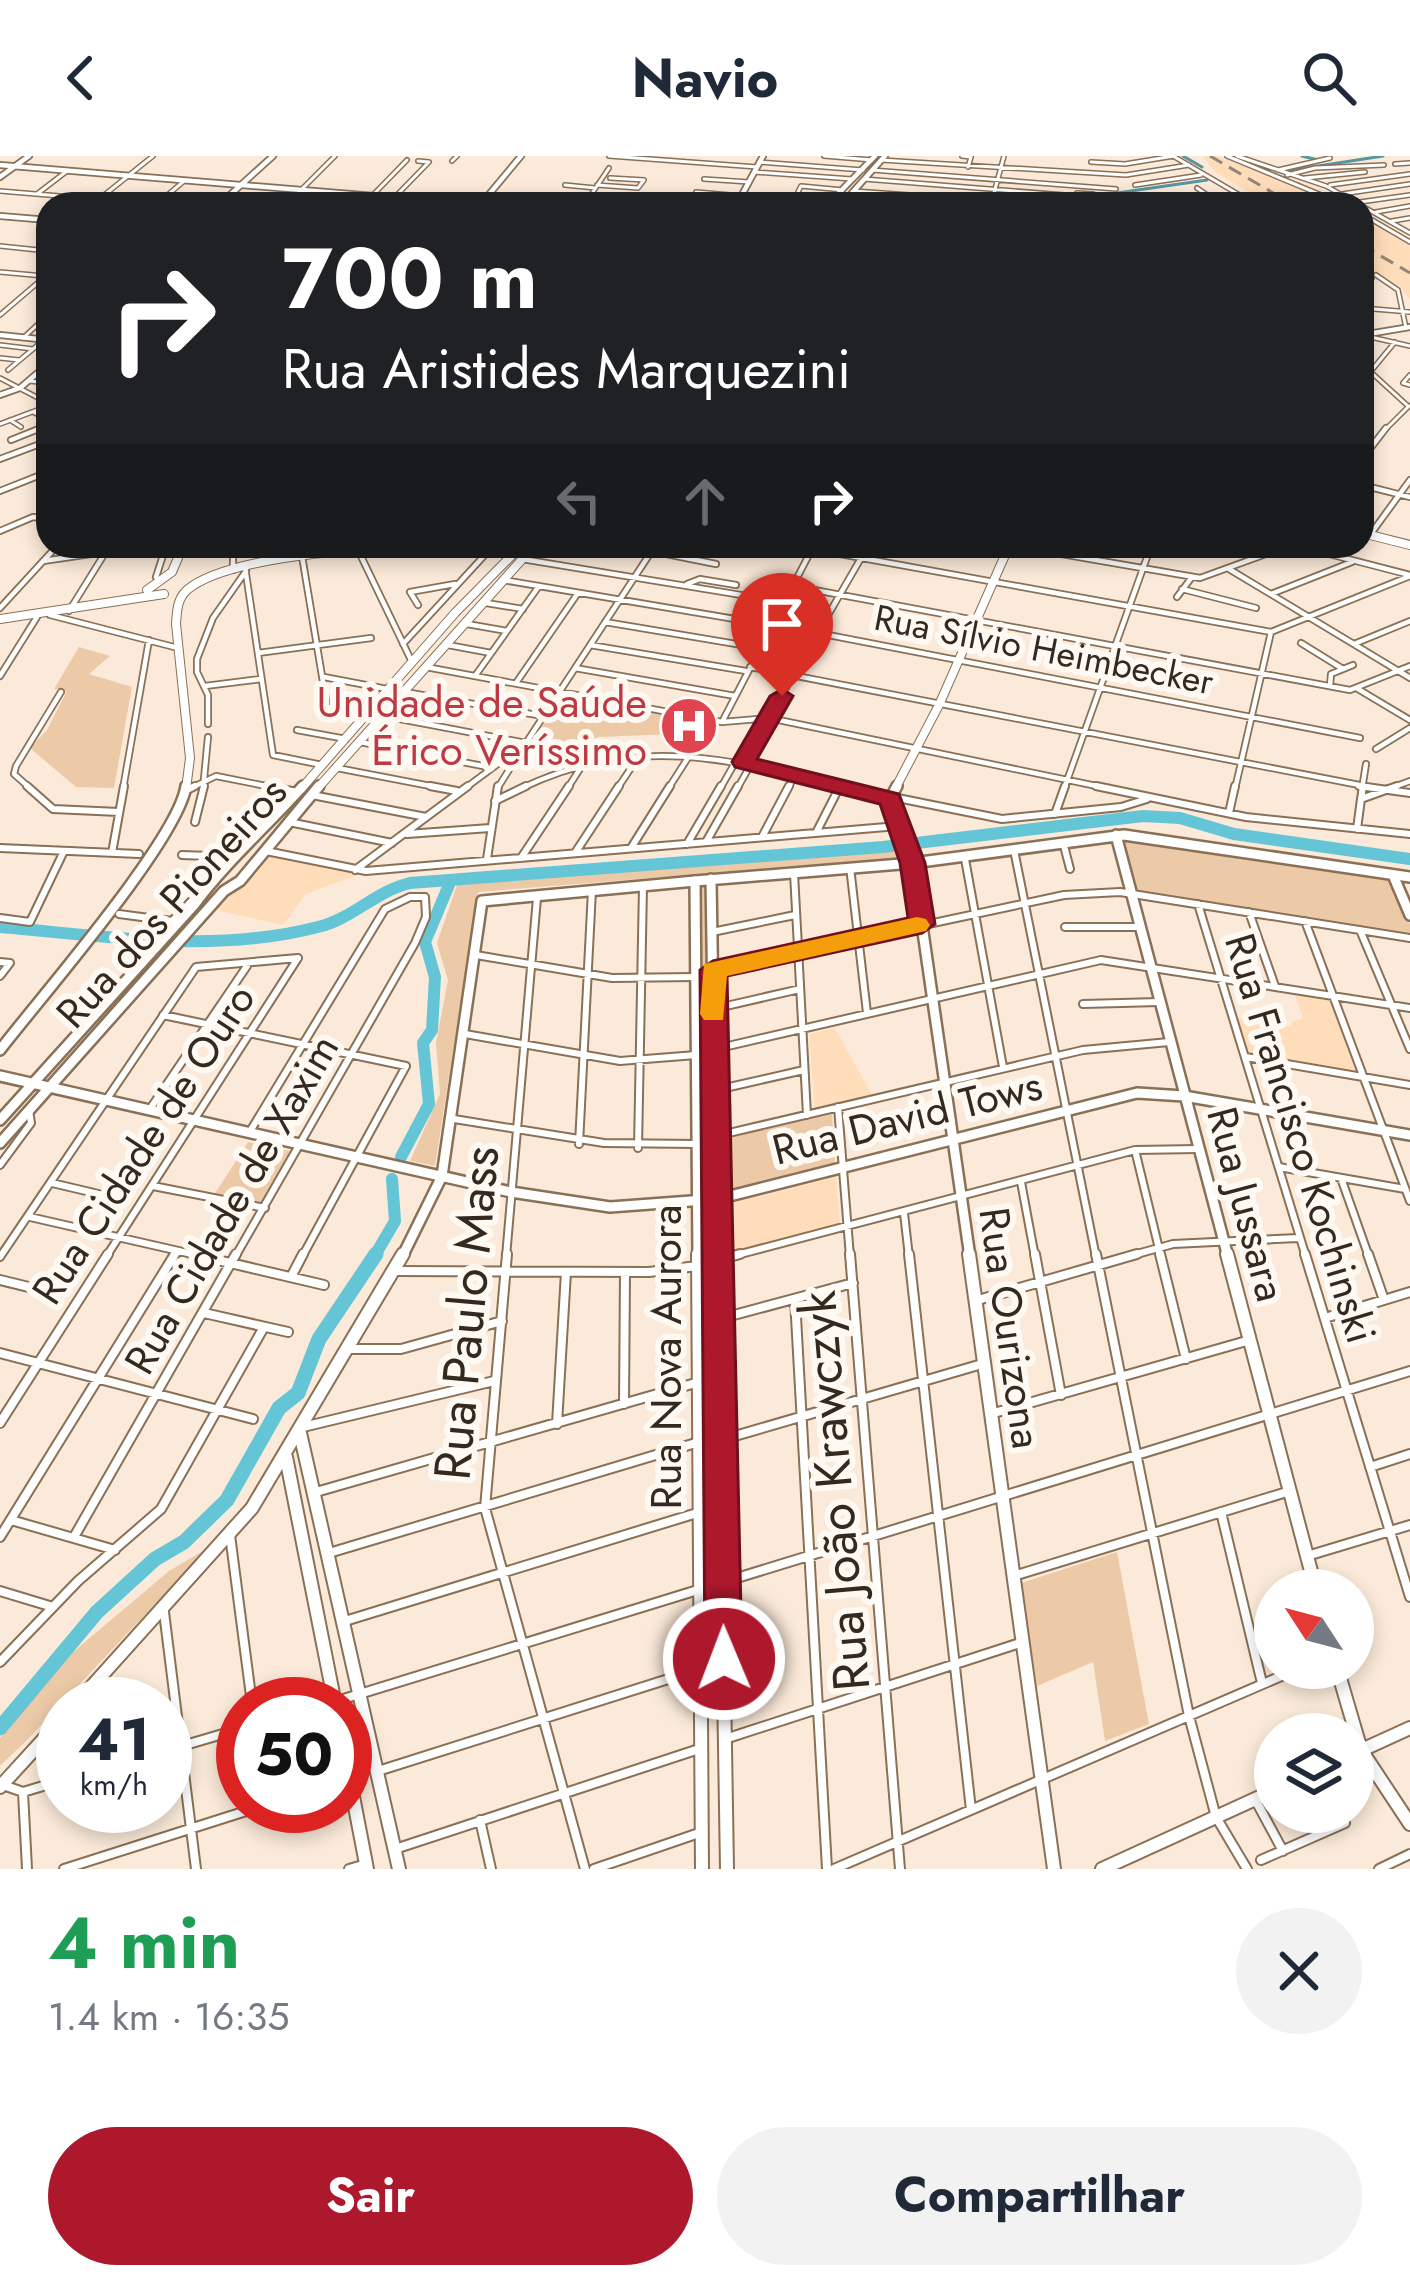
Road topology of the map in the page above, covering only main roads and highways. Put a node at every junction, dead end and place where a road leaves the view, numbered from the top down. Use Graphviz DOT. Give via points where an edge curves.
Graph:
graph roads {
  1 [pos="29,156"];
  2 [pos="273,156"];
  3 [pos="521,156"];
  4 [pos="874,163"];
  5 [pos="758,164"];
  6 [pos="0,166"];
  7 [pos="14,167"];
  8 [pos="0,177"];
  9 [pos="241,185"];
  10 [pos="233,192"];
  11 [pos="325,192"];
  12 [pos="491,192"];
  13 [pos="743,192"];
  14 [pos="841,192"];
  15 [pos="852,192"];
  16 [pos="0,216"];
  17 [pos="36,219"];
  18 [pos="1408,327"];
  19 [pos="1374,332"];
  20 [pos="0,335"];
  21 [pos="36,339"];
  22 [pos="36,375"];
  23 [pos="0,395"];
  24 [pos="1374,536"];
  25 [pos="1410,544"];
  26 [pos="179,558"];
  27 [pos="182,558"];
  28 [pos="286,558"];
  29 [pos="510,558"];
  30 [pos="524,558"];
  31 [pos="1005,558"];
  32 [pos="507,561"];
  33 [pos="520,562"];
  34 [pos="186,583"];
  35 [pos="162,586"];
  36 [pos="0,620"];
  37 [pos="176,624"];
  38 [pos="443,632"];
  39 [pos="455,634"];
  40 [pos="296,795"];
  41 [pos="310,798"];
  42 [pos="283,808"];
  43 [pos="297,813"];
  44 [pos="1116,835"];
  45 [pos="910,862"];
  46 [pos="1393,875"];
  47 [pos="1410,877"];
  48 [pos="711,879"];
  49 [pos="695,881"];
  50 [pos="1410,915"];
  51 [pos="101,1007"];
  52 [pos="110,1018"];
  53 [pos="0,1050"];
  54 [pos="0,1076"];
  55 [pos="33,1083"];
  56 [pos="49,1087"];
  57 [pos="1184,1096"];
  58 [pos="716,1102"];
  59 [pos="696,1103"];
  60 [pos="697,1118"];
  61 [pos="0,1120"];
  62 [pos="1410,1135"];
  63 [pos="953,1140"];
  64 [pos="0,1143"];
  65 [pos="442,1176"];
  66 [pos="718,1199"];
  67 [pos="698,1202"];
  68 [pos="699,1351"];
  69 [pos="720,1351"];
  70 [pos="302,1430"];
  71 [pos="286,1456"];
  72 [pos="1310,1569"];
  73 [pos="101,1677"];
  74 [pos="327,1677"];
  75 [pos="1410,1728"];
  76 [pos="1374,1744"];
  77 [pos="36,1747"];
  78 [pos="1374,1775"];
  79 [pos="1,1785"];
  80 [pos="1254,1799"];
  81 [pos="1410,1824"];
  82 [pos="359,1833"];
  83 [pos="367,1866"];
  84 [pos="399,1869"];
  85 [pos="702,1869"];
  86 [pos="727,1869"];
  87 [pos="1054,1869"];
  88 [pos="1102,1869"];
  1 -- 7 [label="main road"];
  2 -- 9 [label="main road"];
  3 -- 12 [label="main road"];
  4 -- 14 [label="main road"];
  4 -- 15 [label="main road"];
  5 -- 13 [label="main road"];
  6 -- 7 [label="main road"];
  7 -- 8 [label="main road"];
  7 -- 9 [label="main road"];
  9 -- 10 [label="main road"];
  9 -- 11 [label="main road"];
  16 -- 17 [label="main road"];
  18 -- 19 [label="main road"];
  20 -- 21 [label="main road"];
  22 -- 23 [label="main road"];
  24 -- 25 [label="main road"];
  26 -- 35 [label="main road"];
  27 -- 34 [label="main road"];
  28 -- 34 [label="main road"];
  29 -- 32 [label="main road, Rua dos Pioneiros"];
  30 -- 33 [label="main road, Rua dos Pioneiros"];
  31 -- 45 [label="main road, Rua Ourizona" via="890,799"];
  32 -- 33 [label="main road"];
  32 -- 38 [label="main road, Rua dos Pioneiros"];
  33 -- 39 [label="main road, Rua dos Pioneiros"];
  34 -- 35 [label="main road"];
  34 -- 35 [label="main road"];
  34 -- 37 [label="main road"];
  35 -- 36 [label="main road"];
  35 -- 37 [label="main road"];
  37 -- 53 [label="main road" via="187,790 166,833"];
  38 -- 39 [label="main road"];
  38 -- 40 [label="main road, Rua dos Pioneiros"];
  39 -- 41 [label="main road, Rua dos Pioneiros"];
  40 -- 41 [label="main road" via="296,802"];
  40 -- 42 [label="main road, Rua dos Pioneiros"];
  41 -- 43 [label="main road, Rua dos Pioneiros"];
  42 -- 43 [label="main road"];
  42 -- 51 [label="main road, Rua dos Pioneiros"];
  43 -- 52 [label="main road, Rua dos Pioneiros"];
  44 -- 45 [label="main road"];
  44 -- 46 [label="main road"];
  44 -- 57 [label="main road, Rua Jussara"];
  45 -- 48 [label="main road"];
  45 -- 63 [label="main road, Rua Ourizona"];
  46 -- 47 [label="main road"];
  46 -- 50 [label="main road"];
  48 -- 49 [label="main road"];
  48 -- 58 [label="main road, Rua Nova Aurora"];
  49 -- 59 [label="main road, Rua Nova Aurora"];
  49 -- 65 [label="main road" via="481,905"];
  51 -- 52 [label="main road"];
  51 -- 55 [label="main road, Rua dos Pioneiros"];
  52 -- 56 [label="main road, Rua dos Pioneiros"];
  54 -- 55 [label="main road, Rua David Tows"];
  55 -- 56 [label="main road, Rua David Tows"];
  55 -- 61 [label="main road, Rua dos Pioneiros"];
  56 -- 64 [label="main road, Rua dos Pioneiros"];
  56 -- 65 [label="main road, Rua David Tows"];
  57 -- 62 [label="main road, Rua David Tows"];
  57 -- 63 [label="main road, Rua David Tows" via="1137,1094"];
  57 -- 72 [label="main road, Rua Jussara"];
  58 -- 59 [label="main road"];
  58 -- 60 [label="main road"];
  58 -- 66 [label="main road, Rua Nova Aurora"];
  59 -- 60 [label="main road, Rua Nova Aurora"];
  60 -- 67 [label="main road, Rua Nova Aurora"];
  63 -- 66 [label="main road, Rua David Tows"];
  63 -- 87 [label="main road, Rua Ourizona"];
  65 -- 67 [label="main road, Rua David Tows" via="610,1207"];
  65 -- 70 [label="main road"];
  66 -- 67 [label="main road, Rua David Tows"];
  66 -- 69 [label="main road, Rua Nova Aurora"];
  67 -- 68 [label="main road, Rua Nova Aurora"];
  68 -- 69 [label="main road"];
  68 -- 85 [label="main road, Rua Nova Aurora"];
  69 -- 86 [label="main road, Rua Nova Aurora"];
  70 -- 71 [label="main road"];
  70 -- 84 [label="main road"];
  71 -- 73 [label="main road" via="230,1535"];
  71 -- 74 [label="main road"];
  75 -- 76 [label="main road"];
  77 -- 79 [label="main road"];
  78 -- 81 [label="main road"];
  80 -- 88 [label="main road"];
  82 -- 83 [label="main road"];
}
